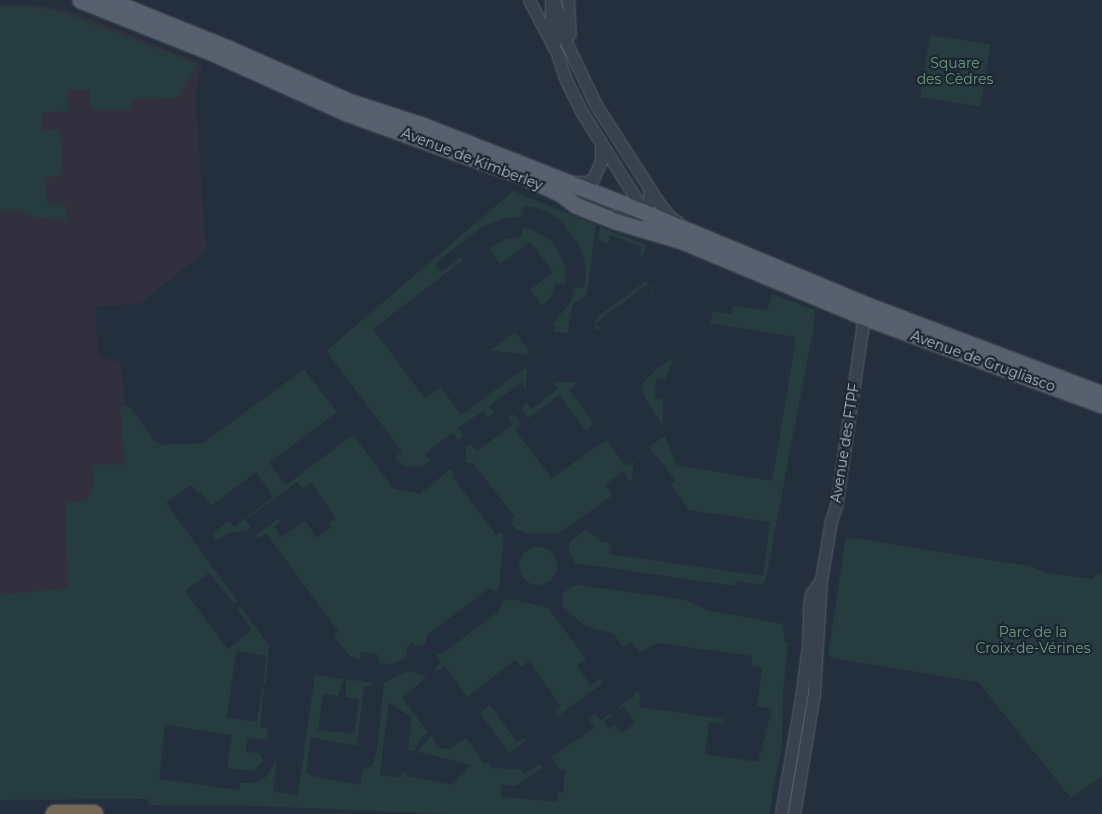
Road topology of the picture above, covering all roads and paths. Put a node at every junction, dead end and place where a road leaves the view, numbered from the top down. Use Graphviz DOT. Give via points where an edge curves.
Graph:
graph roads {
  1 [pos="80,0"];
  2 [pos="109,0"];
  3 [pos="529,0"];
  4 [pos="553,0"];
  5 [pos="568,0"];
  6 [pos="557,53"];
  7 [pos="576,60"];
  8 [pos="601,144"];
  9 [pos="563,188"];
  10 [pos="650,189"];
  11 [pos="644,212"];
  12 [pos="682,241"];
  13 [pos="777,268"];
  14 [pos="865,311"];
  15 [pos="1102,394"];
  16 [pos="1102,405"];
  17 [pos="821,580"];
  18 [pos="55,814"];
  19 [pos="94,814"];
  20 [pos="781,814"];
  21 [pos="794,814"];
  1 -- 9 [label="main road, Avenue de Kimberley" via="215,54 346,113"];
  2 -- 9 [label="main road, Avenue de Kimberley" via="351,102 422,125"];
  3 -- 6 [label="street"];
  4 -- 6 [label="street" via="551,21"];
  4 -- 7 [label="street" via="567,44"];
  5 -- 7 [label="street" via="570,35"];
  6 -- 8 [label="street" via="577,103"];
  7 -- 10 [label="street" via="596,106"];
  8 -- 9 [label="street" via="601,161 593,179"];
  8 -- 11 [label="street"];
  9 -- 11 [label="main road, Avenue de Kimberley"];
  9 -- 12 [label="main road, Avenue de Kimberley" via="575,205"];
  10 -- 11 [label="street"];
  10 -- 13 [label="street" via="670,217 742,247"];
  11 -- 12 [label="street" via="657,226"];
  11 -- 13 [label="main road, Avenue de Kimberley"];
  12 -- 14 [label="main road, Avenue de Kimberley"];
  13 -- 14 [label="main road, Avenue de Kimberley"];
  14 -- 15 [label="main road, Avenue de Grugliasco"];
  14 -- 16 [label="main road, Avenue de Grugliasco"];
  14 -- 17 [label="street, Avenue des FTPF" via="836,506"];
  17 -- 20 [label="street, Avenue des FTPF" via="811,594 802,692"];
  17 -- 21 [label="street, Avenue des FTPF" via="814,693"];
  18 -- 19 [label="highway"];
}
